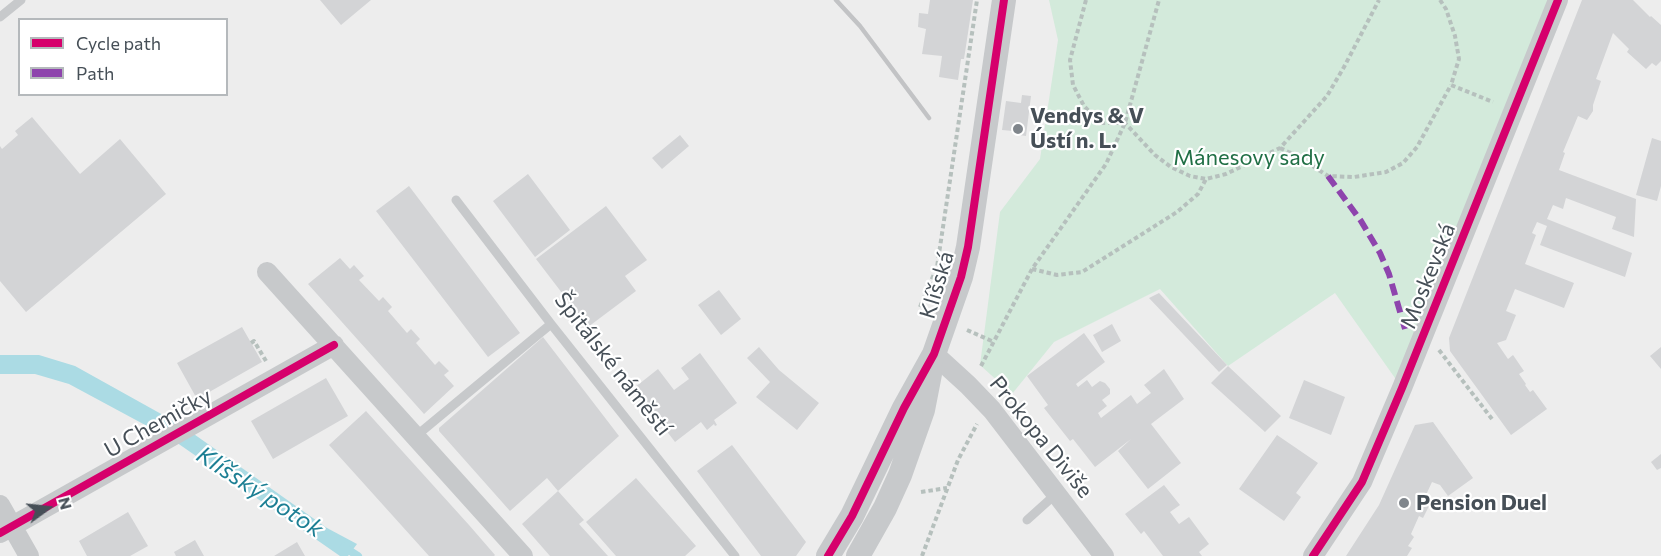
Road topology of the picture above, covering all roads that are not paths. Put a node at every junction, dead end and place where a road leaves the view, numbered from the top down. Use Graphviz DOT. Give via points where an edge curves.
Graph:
graph roads {
  1 [pos="21,0"];
  2 [pos="1004,0"];
  3 [pos="1558,0"];
  4 [pos="0,17"];
  5 [pos="456,200"];
  6 [pos="267,272"];
  7 [pos="551,324"];
  8 [pos="334,345"];
  9 [pos="934,354"];
  10 [pos="416,436"];
  11 [pos="1057,493"];
  12 [pos="0,505"];
  13 [pos="1027,520"];
  14 [pos="6,530"];
  15 [pos="866,553"];
  16 [pos="29,556"];
  17 [pos="523,556"];
  18 [pos="735,556"];
  19 [pos="828,556"];
  20 [pos="1104,556"];
  21 [pos="1313,556"];
  1 -- 4 [label="lane"];
  2 -- 9 [label="street, Klíšská" via="968,247"];
  3 -- 21 [label="street, Moskevská" via="1362,482"];
  5 -- 7 [label="lane, Špitálské náměstí"];
  6 -- 8 [label="street"];
  7 -- 10 [label="lane"];
  7 -- 18 [label="lane, Špitálské náměstí"];
  8 -- 10 [label="street"];
  8 -- 14 [label="street, U Chemičky"];
  9 -- 11 [label="street, Prokopa Diviše" via="992,410"];
  9 -- 15 [label="street, Klíšská" via="917,430"];
  9 -- 19 [label="street, Klíšská"];
  10 -- 17 [label="street"];
  11 -- 13 [label="lane"];
  11 -- 20 [label="street, Prokopa Diviše"];
  12 -- 14 [label="street"];
  14 -- 16 [label="street"];
}
